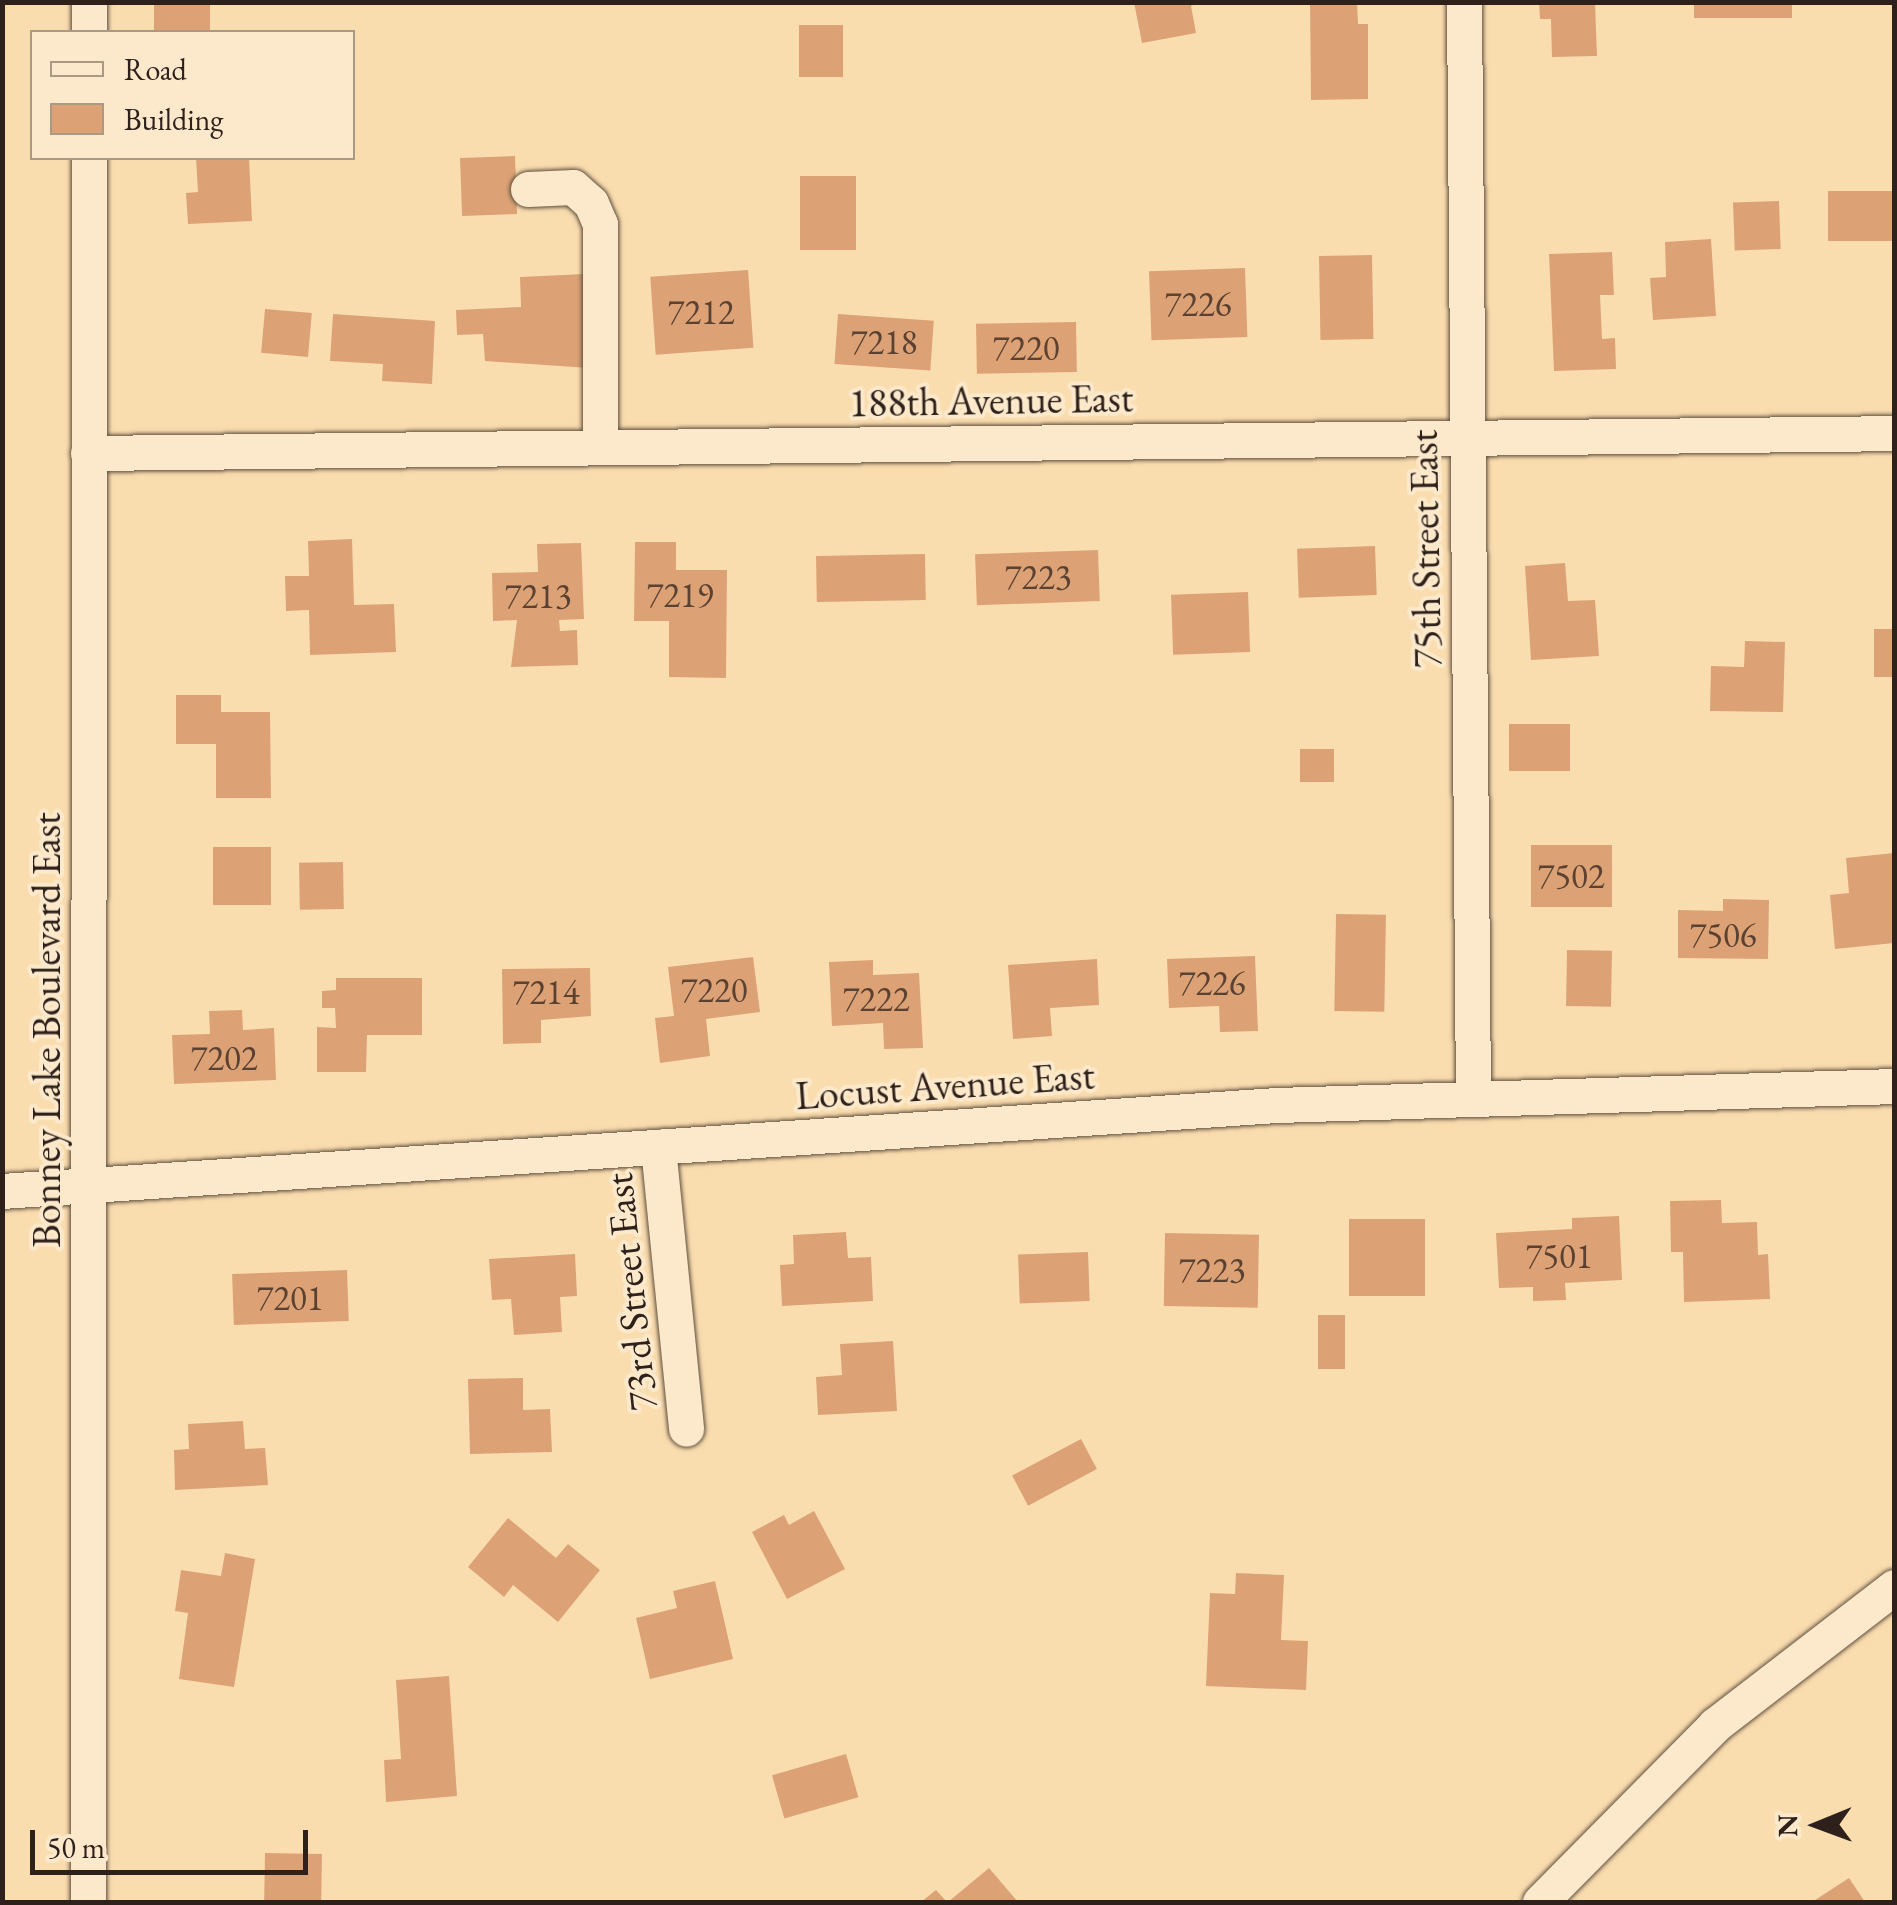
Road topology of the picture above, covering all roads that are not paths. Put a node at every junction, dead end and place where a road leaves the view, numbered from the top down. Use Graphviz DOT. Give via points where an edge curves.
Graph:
graph roads {
  1 [pos="89,2"];
  2 [pos="1464,2"];
  3 [pos="89,30"];
  4 [pos="89,160"];
  5 [pos="528,189"];
  6 [pos="1894,432"];
  7 [pos="1466,438"];
  8 [pos="600,447"];
  9 [pos="88,453"];
  10 [pos="1894,1086"];
  11 [pos="1473,1094"];
  12 [pos="658,1147"];
  13 [pos="88,1186"];
  14 [pos="2,1191"];
  15 [pos="686,1429"];
  16 [pos="1894,1586"];
  17 [pos="88,1902"];
  18 [pos="1540,1902"];
  1 -- 3 [label="street"];
  2 -- 7 [label="street, 75th Street East"];
  4 -- 9 [label="street, Bonney Lake Boulevard East"];
  5 -- 8 [label="street" via="573,187 591,203 600,224"];
  6 -- 7 [label="street, 188th Avenue East"];
  7 -- 8 [label="street, 188th Avenue East"];
  7 -- 11 [label="street, 75th Street East"];
  8 -- 9 [label="street, 188th Avenue East"];
  9 -- 13 [label="street, Bonney Lake Boulevard East"];
  10 -- 11 [label="street, Locust Avenue East"];
  11 -- 12 [label="street, Locust Avenue East"];
  12 -- 13 [label="street, Locust Avenue East"];
  12 -- 15 [label="street, 73rd Street East"];
  13 -- 14 [label="street, Locust Avenue East"];
  13 -- 17 [label="street, Bonney Lake Boulevard East"];
  16 -- 18 [label="street" via="1715,1725"];
}
